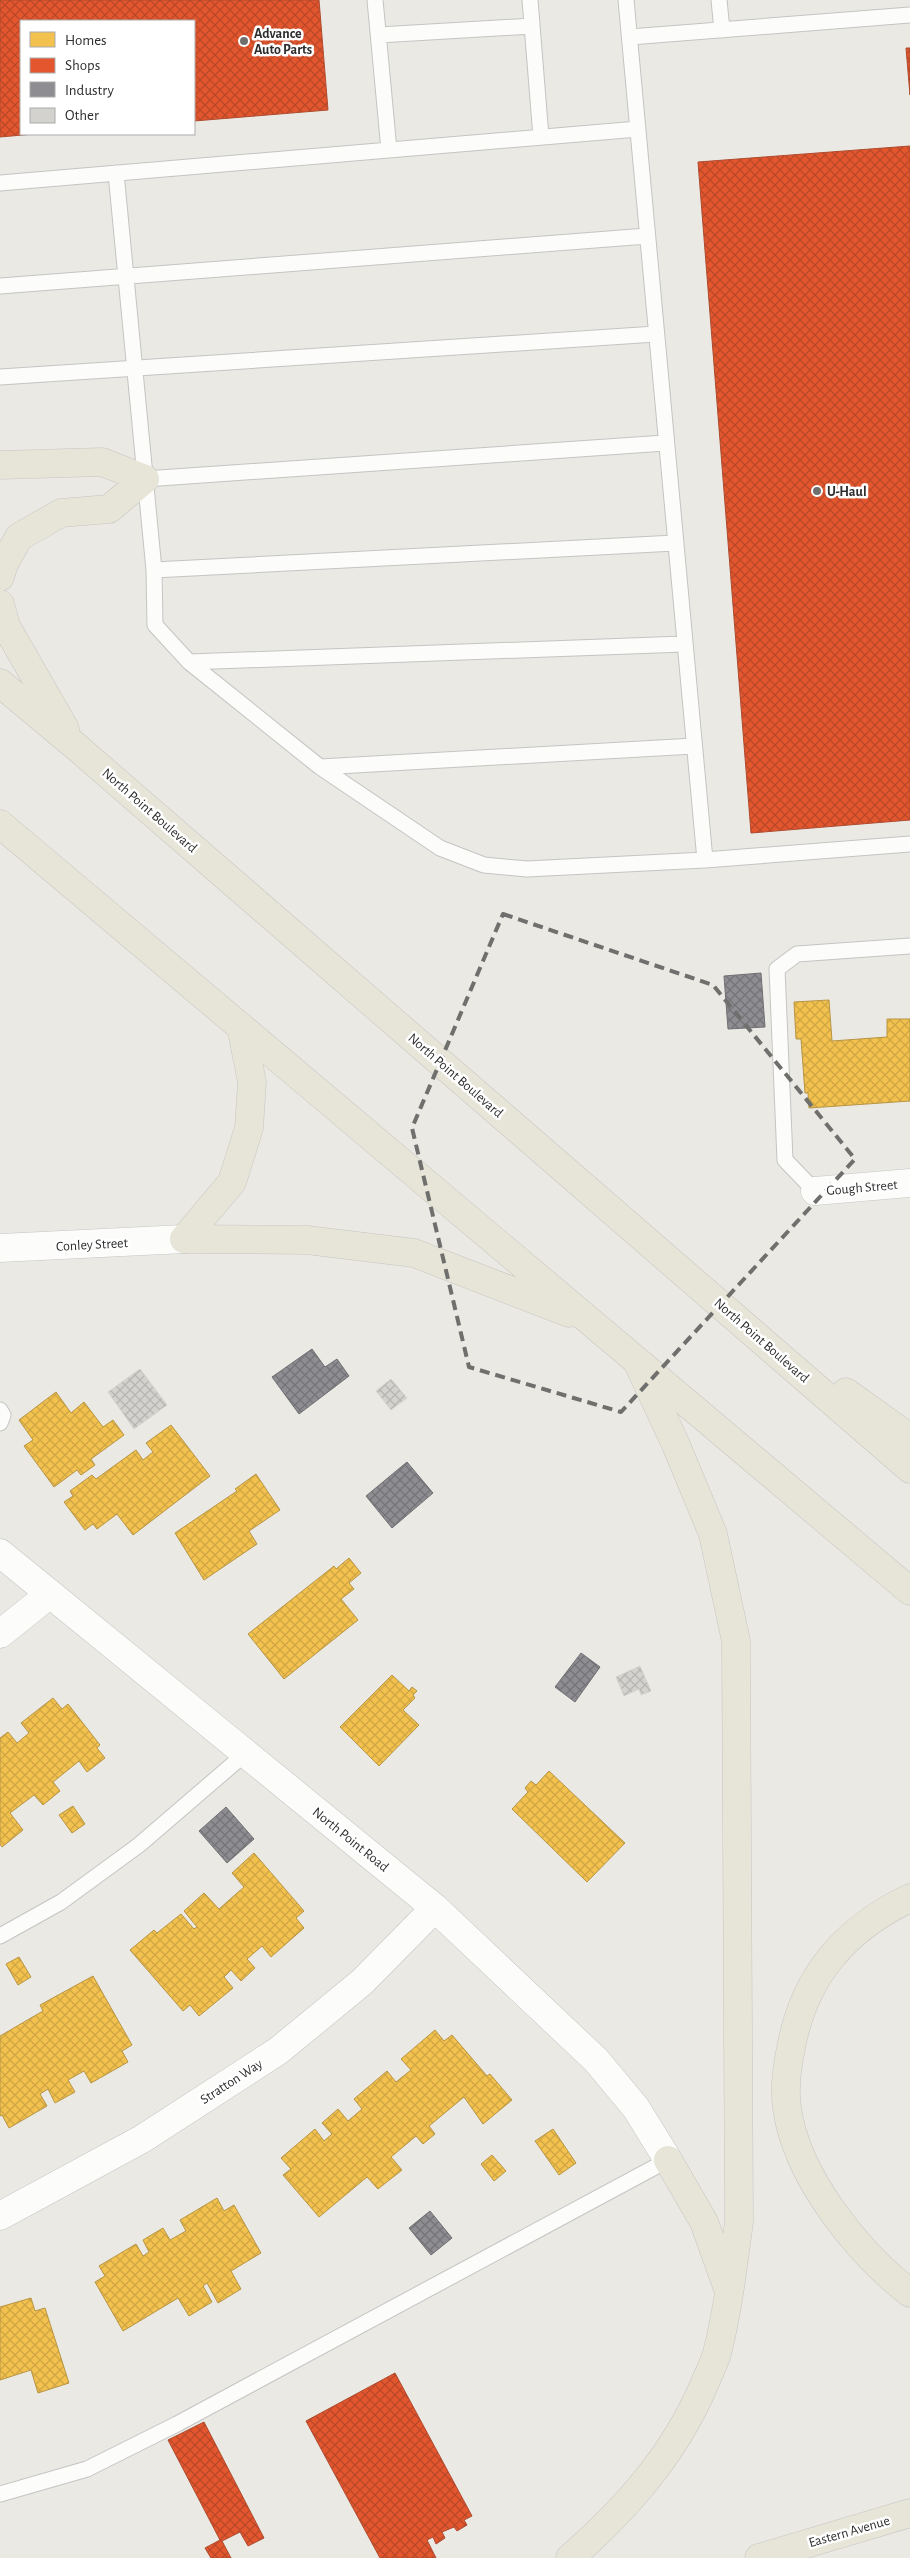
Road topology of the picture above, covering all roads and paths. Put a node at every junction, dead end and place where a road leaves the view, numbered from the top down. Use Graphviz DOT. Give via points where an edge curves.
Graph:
graph roads {
  1 [pos="375,0"];
  2 [pos="530,0"];
  3 [pos="626,0"];
  4 [pos="719,0"];
  5 [pos="910,15"];
  6 [pos="532,26"];
  7 [pos="722,30"];
  8 [pos="379,35"];
  9 [pos="630,37"];
  10 [pos="638,129"];
  11 [pos="541,137"];
  12 [pos="389,150"];
  13 [pos="116,173"];
  14 [pos="0,183"];
  15 [pos="647,236"];
  16 [pos="124,276"];
  17 [pos="0,286"];
  18 [pos="656,334"];
  19 [pos="134,368"];
  20 [pos="0,377"];
  21 [pos="665,443"];
  22 [pos="0,464"];
  23 [pos="145,479"];
  24 [pos="676,543"];
  25 [pos="154,570"];
  26 [pos="0,577"];
  27 [pos="0,604"];
  28 [pos="684,644"];
  29 [pos="189,662"];
  30 [pos="0,683"];
  31 [pos="73,744"];
  32 [pos="694,746"];
  33 [pos="320,767"];
  34 [pos="0,824"];
  35 [pos="910,844"];
  36 [pos="705,860"];
  37 [pos="910,946"];
  38 [pos="241,1027"];
  39 [pos="910,1184"];
  40 [pos="815,1191"];
  41 [pos="184,1239"];
  42 [pos="0,1248"];
  43 [pos="706,1292"];
  44 [pos="590,1321"];
  45 [pos="637,1361"];
  46 [pos="0,1410"];
  47 [pos="0,1423"];
  48 [pos="910,1438"];
  49 [pos="910,1468"];
  50 [pos="0,1552"];
  51 [pos="910,1591"];
  52 [pos="50,1594"];
  53 [pos="0,1634"];
  54 [pos="246,1753"];
  55 [pos="910,1898"];
  56 [pos="435,1908"];
  57 [pos="0,1936"];
  58 [pos="668,2160"];
  59 [pos="0,2216"];
  60 [pos="730,2292"];
  61 [pos="910,2293"];
  62 [pos="0,2494"];
  63 [pos="910,2514"];
  64 [pos="570,2558"];
  65 [pos="759,2558"];
  1 -- 8 [label="lane"];
  2 -- 6 [label="lane"];
  3 -- 9 [label="lane"];
  4 -- 7 [label="lane"];
  5 -- 7 [label="lane"];
  6 -- 8 [label="lane"];
  6 -- 11 [label="lane"];
  7 -- 9 [label="lane"];
  8 -- 12 [label="lane"];
  9 -- 10 [label="lane"];
  10 -- 11 [label="lane"];
  10 -- 15 [label="lane"];
  11 -- 12 [label="lane"];
  12 -- 13 [label="lane"];
  13 -- 14 [label="lane"];
  13 -- 16 [label="lane"];
  15 -- 16 [label="lane"];
  15 -- 18 [label="lane"];
  16 -- 17 [label="lane"];
  16 -- 19 [label="lane"];
  18 -- 19 [label="lane"];
  18 -- 21 [label="lane"];
  19 -- 20 [label="lane"];
  19 -- 23 [label="lane"];
  21 -- 23 [label="lane"];
  21 -- 24 [label="lane"];
  22 -- 23 [label="main road" via="102,462"];
  23 -- 25 [label="lane"];
  23 -- 26 [label="main road" via="109,509 61,513 19,538"];
  24 -- 25 [label="lane"];
  24 -- 28 [label="lane"];
  25 -- 29 [label="lane" via="155,624"];
  27 -- 31 [label="main road" via="6,626"];
  28 -- 29 [label="lane"];
  28 -- 32 [label="lane"];
  29 -- 33 [label="lane"];
  30 -- 31 [label="main road, North Point Boulevard"];
  31 -- 43 [label="main road, North Point Boulevard"];
  32 -- 33 [label="lane"];
  32 -- 36 [label="lane"];
  33 -- 36 [label="lane" via="440,848 484,865 527,869"];
  34 -- 38 [label="main road"];
  35 -- 36 [label="lane"];
  37 -- 40 [label="lane" via="797,954 777,969 785,1160"];
  38 -- 41 [label="main road" via="252,1082 249,1128 232,1182"];
  38 -- 44 [label="main road"];
  39 -- 40 [label="street, Gough Street"];
  41 -- 42 [label="street, Conley Street"];
  41 -- 44 [label="main road" via="307,1240 414,1253"];
  43 -- 48 [label="main road"];
  43 -- 49 [label="main road, North Point Boulevard"];
  44 -- 45 [label="main road"];
  45 -- 51 [label="main road"];
  45 -- 60 [label="main road" via="713,1534 736,1641 739,2212"];
  46 -- 47 [label="lane" via="3,1415"];
  50 -- 52 [label="street, North Point Road"];
  52 -- 53 [label="street"];
  52 -- 54 [label="street, North Point Road"];
  54 -- 56 [label="street, North Point Road"];
  54 -- 57 [label="lane" via="139,1845 61,1902"];
  55 -- 61 [label="main road" via="884,1910 855,1931 829,1959 808,1992 794,2028 786,2070 786,2098 796,2144 808,2174 864,2250"];
  56 -- 58 [label="street, North Point Road" via="596,2060 636,2108"];
  56 -- 59 [label="street, Stratton Way" via="362,1982 278,2051 142,2139"];
  58 -- 60 [label="main road" via="704,2222"];
  58 -- 62 [label="lane" via="88,2469"];
  60 -- 64 [label="main road" via="716,2356 693,2410 667,2454 606,2526"];
  63 -- 65 [label="main road, Eastern Avenue"];
}
